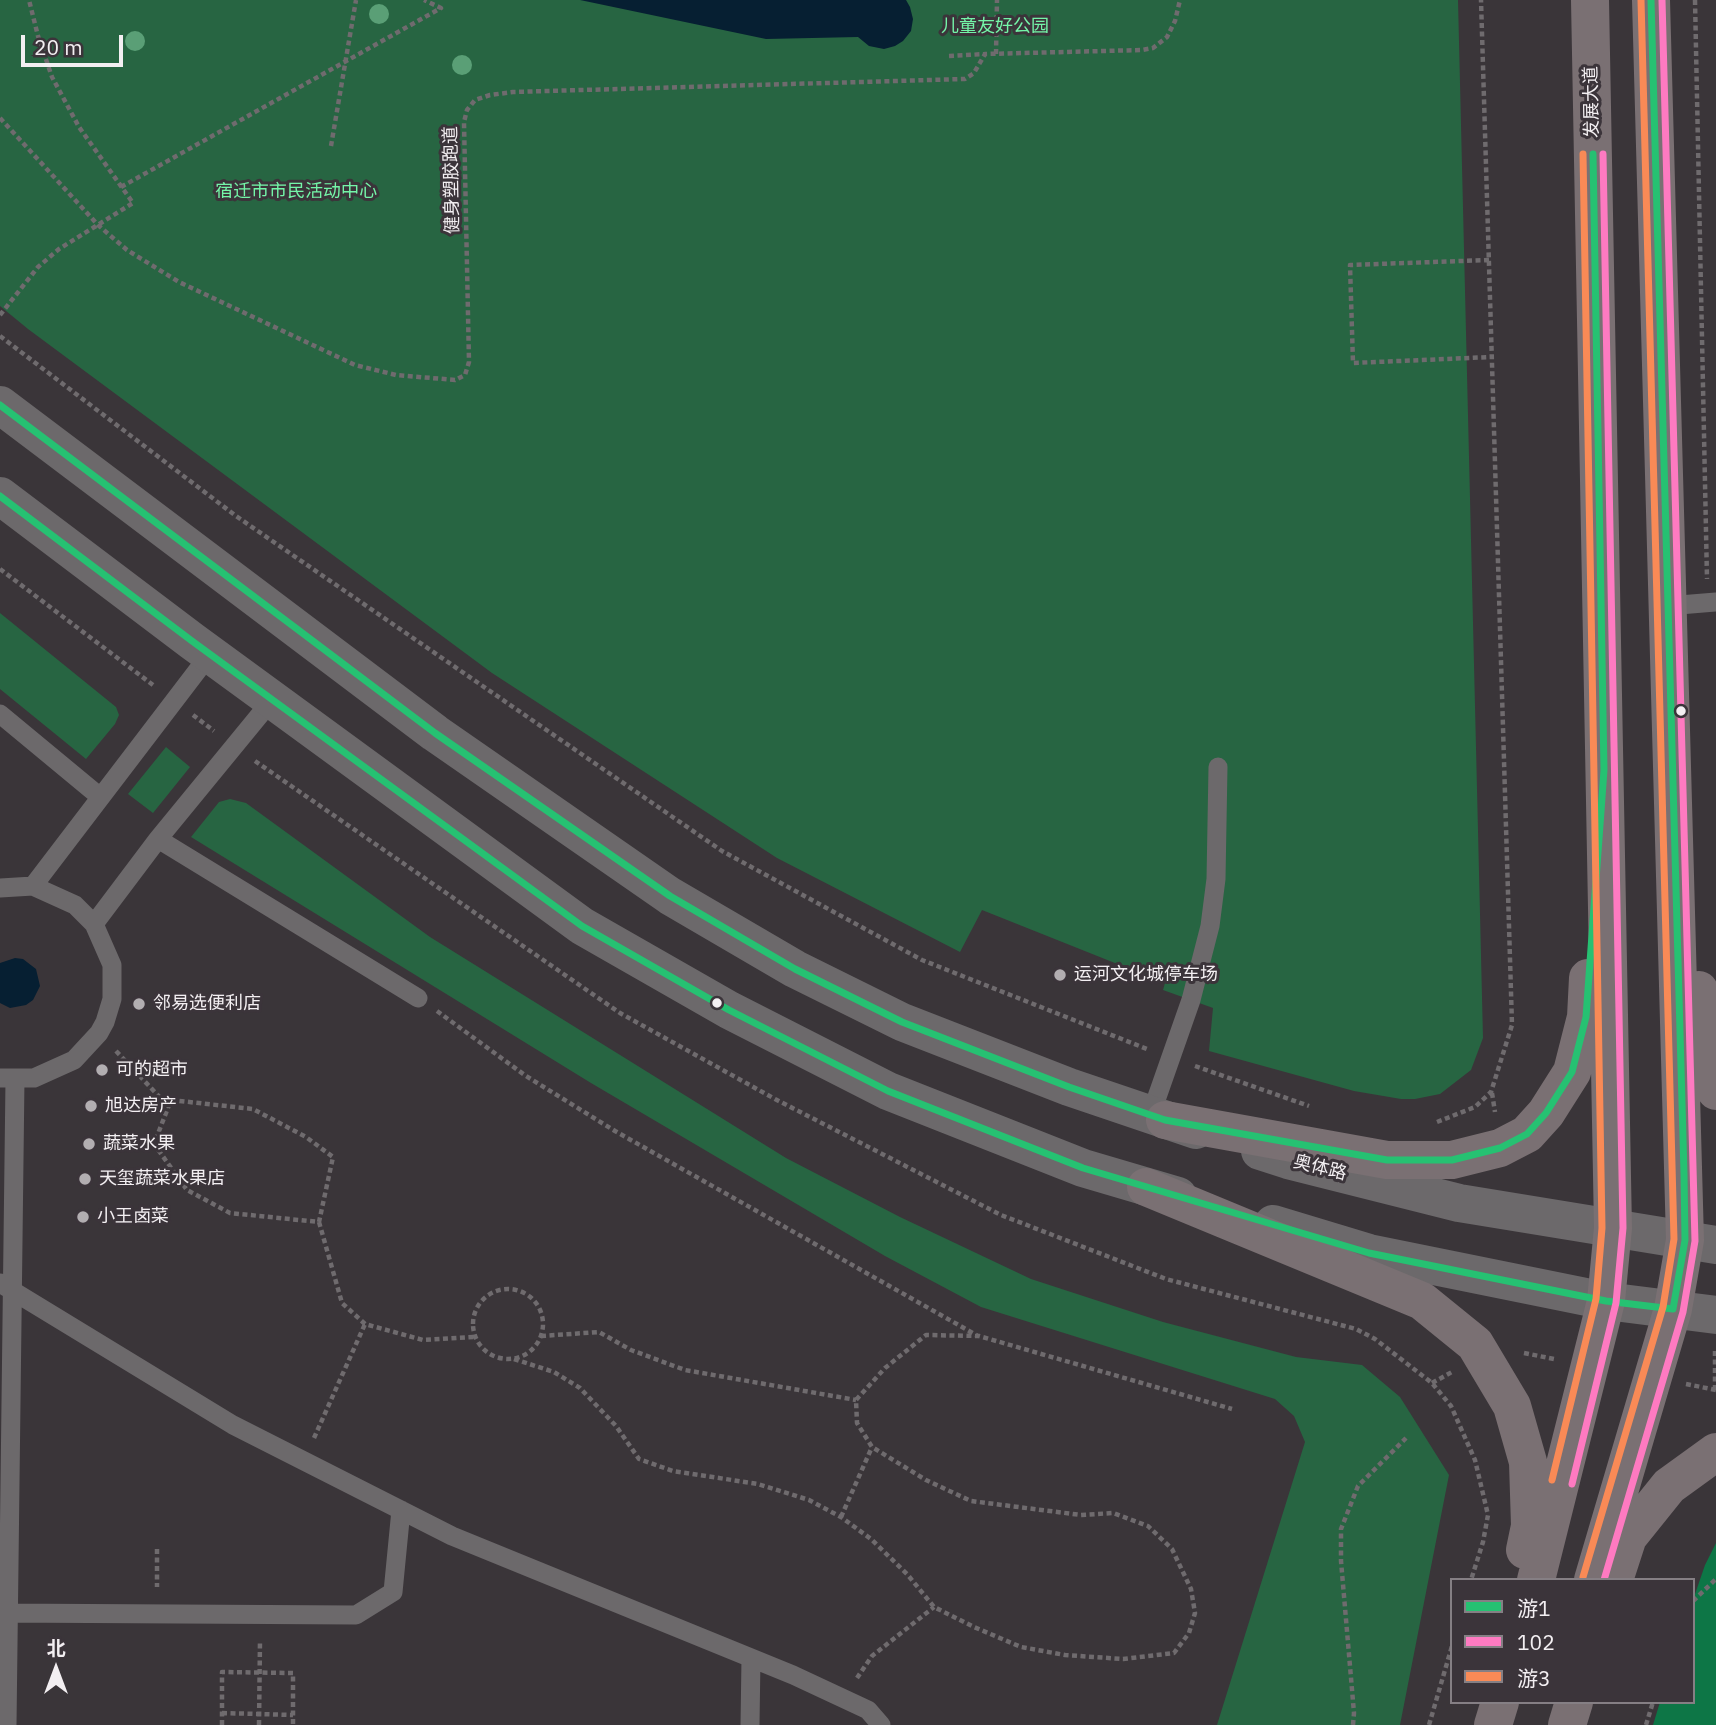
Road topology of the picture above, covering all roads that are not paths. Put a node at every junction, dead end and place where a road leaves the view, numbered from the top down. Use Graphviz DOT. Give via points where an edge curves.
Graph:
graph roads {
  1 [pos="1590,0"];
  2 [pos="1651,0"];
  3 [pos="0,405"];
  4 [pos="0,496"];
  5 [pos="1712,602"];
  6 [pos="1667,606"];
  7 [pos="210,654"];
  8 [pos="272,700"];
  9 [pos="0,714"];
  10 [pos="1218,766"];
  11 [pos="1604,770"];
  12 [pos="1672,777"];
  13 [pos="100,796"];
  14 [pos="158,839"];
  15 [pos="33,886"];
  16 [pos="0,888"];
  17 [pos="94,924"];
  18 [pos="418,998"];
  19 [pos="7,1079"];
  20 [pos="1716,1091"];
  21 [pos="1158,1117"];
  22 [pos="1146,1187"];
  23 [pos="1613,1228"];
  24 [pos="1700,1242"];
  25 [pos="5,1287"];
  26 [pos="1606,1301"];
  27 [pos="1672,1309"];
  28 [pos="1716,1315"];
  29 [pos="5,1409"];
  30 [pos="1716,1451"];
  31 [pos="401,1510"];
  32 [pos="1518,1578"];
  33 [pos="1537,1578"];
  34 [pos="1594,1578"];
  35 [pos="1615,1578"];
  36 [pos="4,1613"];
  37 [pos="751,1658"];
  38 [pos="1487,1704"];
  39 [pos="1499,1704"];
  40 [pos="1556,1704"];
  41 [pos="1573,1704"];
  42 [pos="7,1725"];
  43 [pos="750,1725"];
  44 [pos="881,1725"];
  45 [pos="1482,1725"];
  46 [pos="1493,1725"];
  47 [pos="1550,1725"];
  48 [pos="1567,1725"];
  1 -- 11 [label="main road, 发展大道"];
  2 -- 6 [label="main road"];
  3 -- 21 [label="main road, 奥体路" via="435,733 670,897 795,969 902,1022"];
  4 -- 7 [label="main road"];
  5 -- 6 [label="lane"];
  6 -- 12 [label="main road"];
  7 -- 8 [label="main road"];
  7 -- 13 [label="lane"];
  8 -- 14 [label="lane"];
  8 -- 22 [label="main road" via="582,926 729,1010 888,1091 1083,1168"];
  9 -- 13 [label="lane"];
  10 -- 21 [label="lane" via="1214,905"];
  11 -- 21 [label="main road" via="1586,1017 1572,1072 1527,1134 1500,1148 1452,1160 1387,1160"];
  11 -- 23 [label="main road, 发展大道"];
  12 -- 20 [label="main road"];
  12 -- 24 [label="main road"];
  13 -- 15 [label="lane"];
  14 -- 17 [label="lane"];
  14 -- 18 [label="lane"];
  15 -- 16 [label="lane"];
  15 -- 17 [label="lane" via="75,905"];
  17 -- 19 [label="lane" via="112,965 112,999 99,1033 74,1060 34,1078"];
  19 -- 25 [label="lane"];
  21 -- 23 [label="main road, 奥体路" via="1288,1160 1460,1203"];
  22 -- 26 [label="main road" via="1369,1253"];
  22 -- 32 [label="main road" via="1422,1301 1475,1344 1512,1406 1528,1462 1531,1526"];
  23 -- 24 [label="main road, 奥体路"];
  23 -- 26 [label="main road, 发展大道"];
  24 -- 27 [label="main road"];
  25 -- 29 [label="lane"];
  25 -- 31 [label="lane" via="233,1425"];
  26 -- 27 [label="main road"];
  26 -- 33 [label="main road, 发展大道"];
  27 -- 28 [label="main road"];
  27 -- 34 [label="main road"];
  29 -- 36 [label="lane"];
  30 -- 35 [label="main road" via="1669,1486 1628,1537"];
  31 -- 36 [label="lane" via="393,1592 356,1615"];
  31 -- 37 [label="lane" via="452,1536"];
  36 -- 42 [label="lane"];
  37 -- 43 [label="lane"];
  37 -- 44 [label="lane" via="868,1710"];
  38 -- 45 [label="main road"];
  39 -- 46 [label="main road"];
  40 -- 47 [label="main road"];
  41 -- 48 [label="main road"];
}
